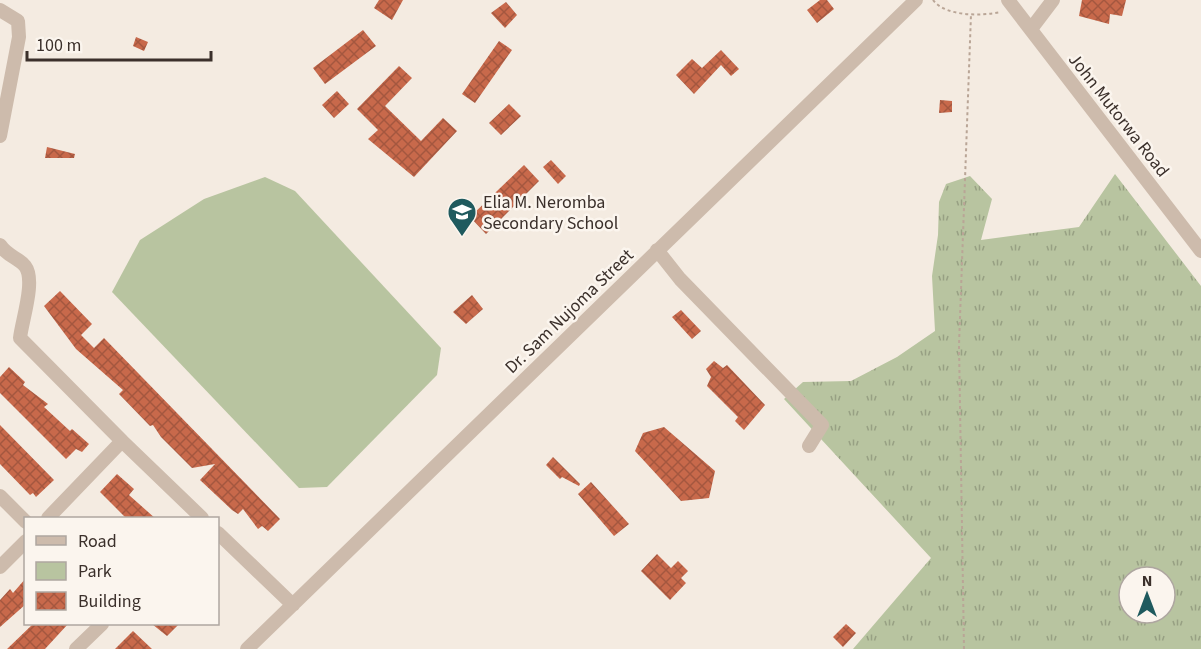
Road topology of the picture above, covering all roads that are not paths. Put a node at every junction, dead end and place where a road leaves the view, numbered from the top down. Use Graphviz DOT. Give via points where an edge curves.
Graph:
graph roads {
  1 [pos="916,0"];
  2 [pos="1053,0"];
  3 [pos="1011,3"];
  4 [pos="0,10"];
  5 [pos="1030,29"];
  6 [pos="0,134"];
  7 [pos="657,250"];
  8 [pos="2,251"];
  9 [pos="1201,251"];
  10 [pos="122,441"];
  11 [pos="809,446"];
  12 [pos="0,496"];
  13 [pos="50,517"];
  14 [pos="200,517"];
  15 [pos="24,520"];
  16 [pos="219,534"];
  17 [pos="24,543"];
  18 [pos="0,567"];
  19 [pos="293,605"];
  20 [pos="101,625"];
  21 [pos="76,649"];
  22 [pos="247,649"];
  1 -- 7 [label="street, Dr. Sam Nujoma Street"];
  2 -- 5 [label="street"];
  3 -- 5 [label="street, John Mutorwa Road"];
  4 -- 6 [label="street" via="18,21 19,37"];
  5 -- 9 [label="street, John Mutorwa Road"];
  7 -- 11 [label="street" via="680,279 822,425"];
  7 -- 19 [label="street, Dr. Sam Nujoma Street"];
  8 -- 10 [label="street" via="25,266 30,280 21,338"];
  10 -- 13 [label="street"];
  10 -- 14 [label="street"];
  12 -- 15 [label="street"];
  16 -- 19 [label="street"];
  17 -- 18 [label="street"];
  19 -- 22 [label="street, Dr. Sam Nujoma Street"];
  20 -- 21 [label="street"];
}
